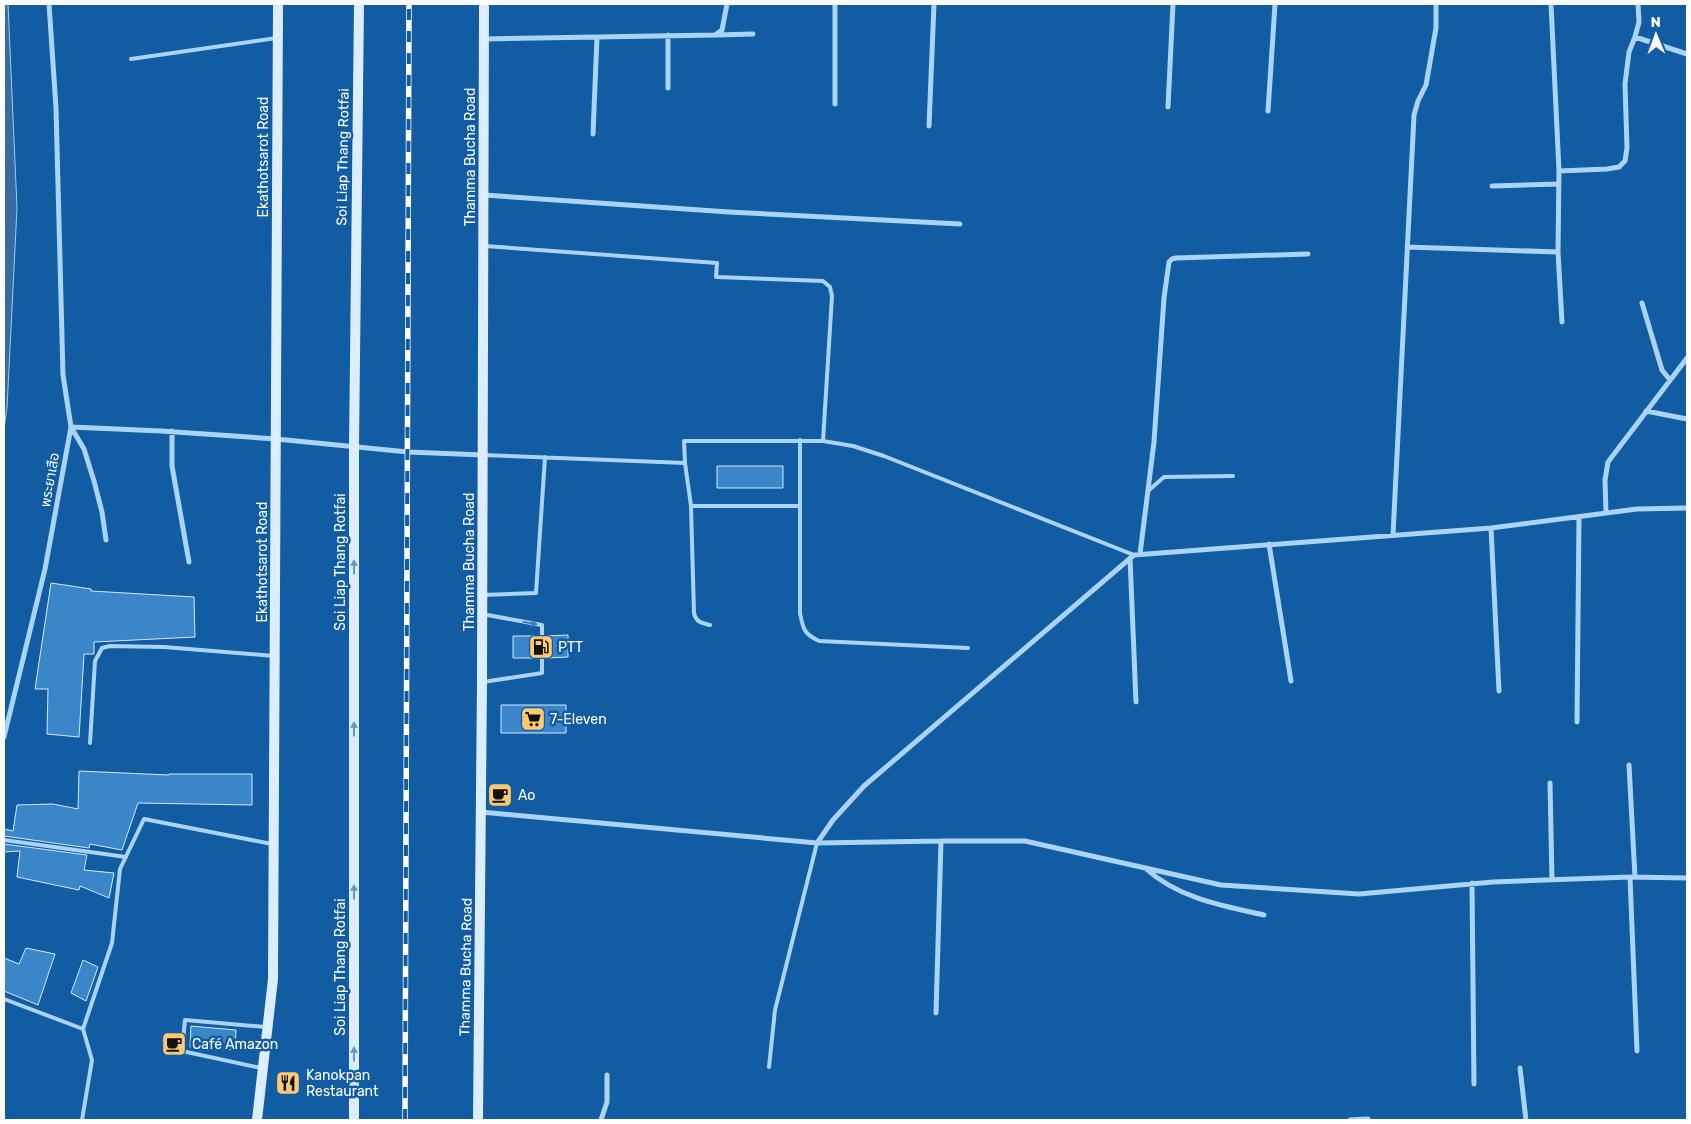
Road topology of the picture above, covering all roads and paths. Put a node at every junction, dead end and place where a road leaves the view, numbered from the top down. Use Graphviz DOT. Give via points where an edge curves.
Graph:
graph roads {
  1 [pos="49,4"];
  2 [pos="278,4"];
  3 [pos="359,4"];
  4 [pos="484,4"];
  5 [pos="727,4"];
  6 [pos="836,4"];
  7 [pos="934,4"];
  8 [pos="1173,4"];
  9 [pos="1275,4"];
  10 [pos="1436,4"];
  11 [pos="1551,4"];
  12 [pos="1638,4"];
  13 [pos="753,34"];
  14 [pos="668,35"];
  15 [pos="715,35"];
  16 [pos="596,37"];
  17 [pos="1635,37"];
  18 [pos="278,38"];
  19 [pos="484,39"];
  20 [pos="1687,54"];
  21 [pos="131,59"];
  22 [pos="668,88"];
  23 [pos="835,104"];
  24 [pos="1168,107"];
  25 [pos="1268,111"];
  26 [pos="929,126"];
  27 [pos="593,134"];
  28 [pos="1559,170"];
  29 [pos="1559,184"];
  30 [pos="1492,186"];
  31 [pos="483,195"];
  32 [pos="960,224"];
  33 [pos="483,245"];
  34 [pos="1407,247"];
  35 [pos="1558,252"];
  36 [pos="1308,254"];
  37 [pos="1642,302"];
  38 [pos="1562,322"];
  39 [pos="1687,358"];
  40 [pos="1670,380"];
  41 [pos="1646,411"];
  42 [pos="1687,419"];
  43 [pos="71,426"];
  44 [pos="172,431"];
  45 [pos="276,439"];
  46 [pos="800,440"];
  47 [pos="823,441"];
  48 [pos="354,448"];
  49 [pos="483,455"];
  50 [pos="545,457"];
  51 [pos="685,463"];
  52 [pos="1233,476"];
  53 [pos="1148,491"];
  54 [pos="691,506"];
  55 [pos="800,506"];
  56 [pos="1687,508"];
  57 [pos="1606,513"];
  58 [pos="1579,518"];
  59 [pos="1491,528"];
  60 [pos="1393,535"];
  61 [pos="106,540"];
  62 [pos="1269,544"];
  63 [pos="1140,554"];
  64 [pos="1132,556"];
  65 [pos="189,562"];
  66 [pos="482,594"];
  67 [pos="482,614"];
  68 [pos="710,625"];
  69 [pos="968,648"];
  70 [pos="275,656"];
  71 [pos="1291,681"];
  72 [pos="482,682"];
  73 [pos="1499,691"];
  74 [pos="1136,702"];
  75 [pos="1577,722"];
  76 [pos="4,737"];
  77 [pos="90,743"];
  78 [pos="1629,764"];
  79 [pos="1550,783"];
  80 [pos="481,812"];
  81 [pos="4,840"];
  82 [pos="941,841"];
  83 [pos="817,843"];
  84 [pos="274,845"];
  85 [pos="126,857"];
  86 [pos="1144,868"];
  87 [pos="1633,877"];
  88 [pos="1687,878"];
  89 [pos="1552,880"];
  90 [pos="1472,883"];
  91 [pos="1264,915"];
  92 [pos="4,999"];
  93 [pos="936,1013"];
  94 [pos="267,1027"];
  95 [pos="83,1029"];
  96 [pos="1638,1051"];
  97 [pos="769,1067"];
  98 [pos="263,1068"];
  99 [pos="1520,1068"];
  100 [pos="607,1075"];
  101 [pos="1474,1084"];
  102 [pos="82,1120"];
  103 [pos="258,1120"];
  104 [pos="354,1120"];
  105 [pos="478,1120"];
  106 [pos="601,1120"];
  107 [pos="1350,1120"];
  108 [pos="1368,1120"];
  109 [pos="1526,1120"];
  1 -- 43 [label="street" via="56,108 62,376"];
  2 -- 18 [label="main road, Ekathotsarot Road"];
  3 -- 48 [label="main road, Soi Liap Thang Rotfai"];
  4 -- 19 [label="main road, Thamma Bucha Road"];
  5 -- 15 [label="street" via="722,30"];
  6 -- 23 [label="street"];
  7 -- 26 [label="street"];
  8 -- 24 [label="street"];
  9 -- 25 [label="street"];
  10 -- 34 [label="street" via="1436,28 1426,86 1414,115"];
  11 -- 28 [label="street"];
  12 -- 17 [label="street"];
  13 -- 15 [label="street"];
  14 -- 15 [label="street"];
  14 -- 16 [label="street"];
  14 -- 22 [label="street"];
  16 -- 19 [label="street"];
  16 -- 27 [label="street"];
  17 -- 20 [label="street"];
  17 -- 28 [label="street" via="1629,52 1625,84 1626,161 1613,168"];
  18 -- 21 [label="lane"];
  18 -- 45 [label="main road, Ekathotsarot Road"];
  19 -- 31 [label="main road, Thamma Bucha Road"];
  28 -- 29 [label="street"];
  29 -- 30 [label="street"];
  29 -- 35 [label="street"];
  31 -- 32 [label="street"];
  31 -- 33 [label="main road, Thamma Bucha Road"];
  33 -- 47 [label="lane" via="717,263 716,277 823,281 830,287 832,296"];
  33 -- 49 [label="main road, Thamma Bucha Road"];
  34 -- 35 [label="street"];
  34 -- 60 [label="street"];
  35 -- 38 [label="street"];
  36 -- 53 [label="street" via="1176,258 1169,262"];
  37 -- 40 [label="street" via="1662,370"];
  39 -- 40 [label="street"];
  40 -- 41 [label="street"];
  41 -- 42 [label="street"];
  41 -- 57 [label="street" via="1608,462"];
  43 -- 44 [label="street"];
  43 -- 61 [label="street" via="84,449 94,481"];
  43 -- 76 [label="street, พระยาเสือ" via="46,570"];
  44 -- 45 [label="street"];
  44 -- 65 [label="street" via="172,466"];
  45 -- 48 [label="street"];
  45 -- 70 [label="main road, Ekathotsarot Road"];
  46 -- 47 [label="lane"];
  46 -- 51 [label="lane" via="684,441"];
  46 -- 55 [label="lane"];
  47 -- 64 [label="lane" via="884,456"];
  48 -- 49 [label="street"];
  104 -- 48 [label="main road, Soi Liap Thang Rotfai, one-way"];
  49 -- 50 [label="lane"];
  49 -- 66 [label="main road, Thamma Bucha Road"];
  50 -- 51 [label="lane"];
  50 -- 66 [label="lane" via="536,593"];
  51 -- 54 [label="lane"];
  52 -- 53 [label="lane" via="1164,478"];
  53 -- 63 [label="street"];
  54 -- 55 [label="lane"];
  54 -- 68 [label="lane" via="694,613 695,619"];
  55 -- 69 [label="lane" via="800,613 806,634 820,641"];
  56 -- 57 [label="street"];
  57 -- 58 [label="street"];
  58 -- 59 [label="street"];
  58 -- 75 [label="street"];
  59 -- 60 [label="street"];
  59 -- 73 [label="street"];
  60 -- 62 [label="street"];
  62 -- 63 [label="street"];
  62 -- 71 [label="street"];
  63 -- 64 [label="street"];
  64 -- 74 [label="street"];
  64 -- 83 [label="street" via="864,786"];
  66 -- 67 [label="main road, Thamma Bucha Road"];
  67 -- 72 [label="main road, Thamma Bucha Road"];
  67 -- 72 [label="lane, one-way" via="542,625 542,673"];
  70 -- 77 [label="lane" via="164,647 102,648 95,661"];
  70 -- 84 [label="main road, Ekathotsarot Road"];
  72 -- 80 [label="main road, Thamma Bucha Road"];
  78 -- 87 [label="street"];
  79 -- 89 [label="street"];
  80 -- 83 [label="street"];
  80 -- 105 [label="main road, Thamma Bucha Road"];
  81 -- 85 [label="lane"];
  82 -- 83 [label="street"];
  82 -- 86 [label="street" via="1025,842"];
  82 -- 93 [label="street"];
  83 -- 97 [label="lane" via="775,1010"];
  84 -- 85 [label="lane" via="144,818"];
  84 -- 94 [label="main road, Ekathotsarot Road" via="272,979"];
  85 -- 95 [label="lane" via="120,869 112,943"];
  86 -- 90 [label="street" via="1221,885 1359,894"];
  86 -- 91 [label="street" via="1173,889 1220,906"];
  87 -- 88 [label="street"];
  87 -- 89 [label="street"];
  87 -- 96 [label="street"];
  89 -- 90 [label="street"];
  90 -- 101 [label="street"];
  92 -- 95 [label="lane"];
  94 -- 98 [label="main road, Ekathotsarot Road"];
  94 -- 98 [label="lane" via="185,1020 182,1051"];
  95 -- 102 [label="lane" via="92,1060"];
  98 -- 103 [label="main road, Ekathotsarot Road"];
  99 -- 109 [label="street"];
  100 -- 106 [label="street" via="607,1102"];
  107 -- 108 [label="street"];
}
